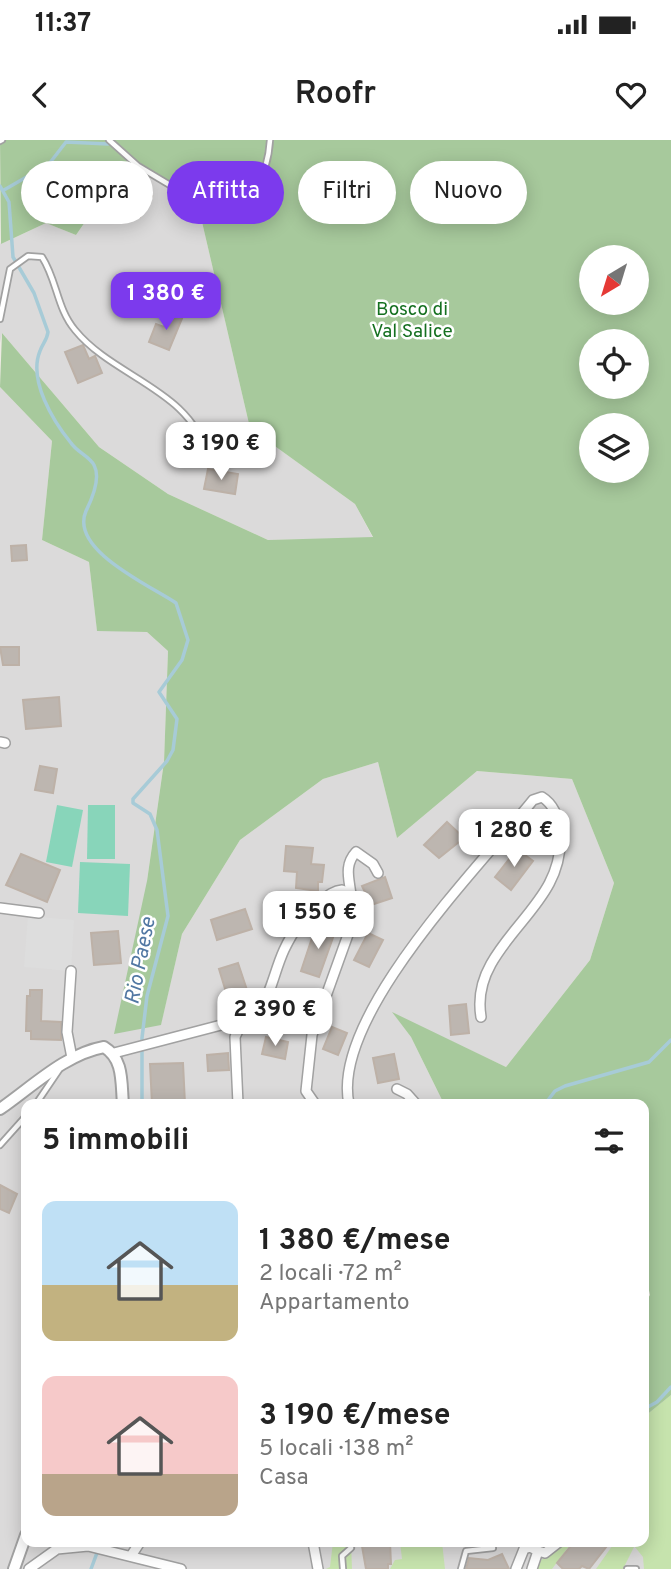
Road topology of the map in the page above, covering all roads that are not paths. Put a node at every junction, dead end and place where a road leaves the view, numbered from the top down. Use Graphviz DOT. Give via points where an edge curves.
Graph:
graph roads {
  1 [pos="270,140"];
  2 [pos="110,141"];
  3 [pos="0,319"];
  4 [pos="207,456"];
  5 [pos="377,873"];
  6 [pos="351,895"];
  7 [pos="0,908"];
  8 [pos="39,913"];
  9 [pos="71,971"];
  10 [pos="481,1017"];
  11 [pos="242,1022"];
  12 [pos="114,1053"];
  13 [pos="72,1058"];
  14 [pos="61,1066"];
  15 [pos="397,1089"];
  16 [pos="39,1099"];
  17 [pos="122,1099"];
  18 [pos="237,1099"];
  19 [pos="312,1099"];
  20 [pos="348,1099"];
  21 [pos="412,1099"];
  22 [pos="0,1110"];
  23 [pos="21,1122"];
  24 [pos="0,1145"];
  25 [pos="21,1547"];
  26 [pos="137,1547"];
  27 [pos="314,1547"];
  28 [pos="553,1547"];
  29 [pos="351,1548"];
  30 [pos="493,1548"];
  31 [pos="538,1551"];
  32 [pos="131,1556"];
  33 [pos="13,1569"];
  34 [pos="29,1569"];
  35 [pos="181,1569"];
  36 [pos="318,1569"];
  37 [pos="343,1569"];
  38 [pos="461,1569"];
  39 [pos="516,1569"];
  40 [pos="532,1569"];
  41 [pos="627,1569"];
  42 [pos="636,1569"];
  1 -- 2 [label="lane" via="259,184 242,201 215,212 138,166"];
  3 -- 4 [label="lane" via="8,272 35,254 42,257 75,330 98,352 177,407 203,439"];
  5 -- 6 [label="street" via="364,855 353,854 347,867"];
  6 -- 11 [label="street" via="342,890 332,893 298,925 267,998"];
  6 -- 19 [label="street" via="354,918 312,1035 306,1091"];
  7 -- 8 [label="street"];
  9 -- 13 [label="street" via="68,1032"];
  10 -- 20 [label="street" via="479,1003 491,964 549,889 557,866 559,824 551,803 542,797 533,800 442,905 394,975 365,1023 346,1074"];
  11 -- 12 [label="street"];
  11 -- 18 [label="street" via="235,1037"];
  12 -- 13 [label="street" via="104,1047"];
  12 -- 17 [label="street" via="121,1072"];
  13 -- 14 [label="street"];
  14 -- 16 [label="lane"];
  14 -- 22 [label="street"];
  15 -- 21 [label="street"];
  23 -- 24 [label="lane"];
  25 -- 33 [label="street"];
  26 -- 32 [label="street"];
  27 -- 36 [label="street"];
  28 -- 31 [label="street" via="545,1553"];
  29 -- 37 [label="lane" via="342,1556"];
  30 -- 38 [label="lane" via="466,1551"];
  31 -- 39 [label="street" via="524,1549"];
  31 -- 40 [label="street"];
  32 -- 34 [label="street" via="99,1549 57,1549"];
  32 -- 35 [label="street"];
  41 -- 42 [label="lane"];
}
